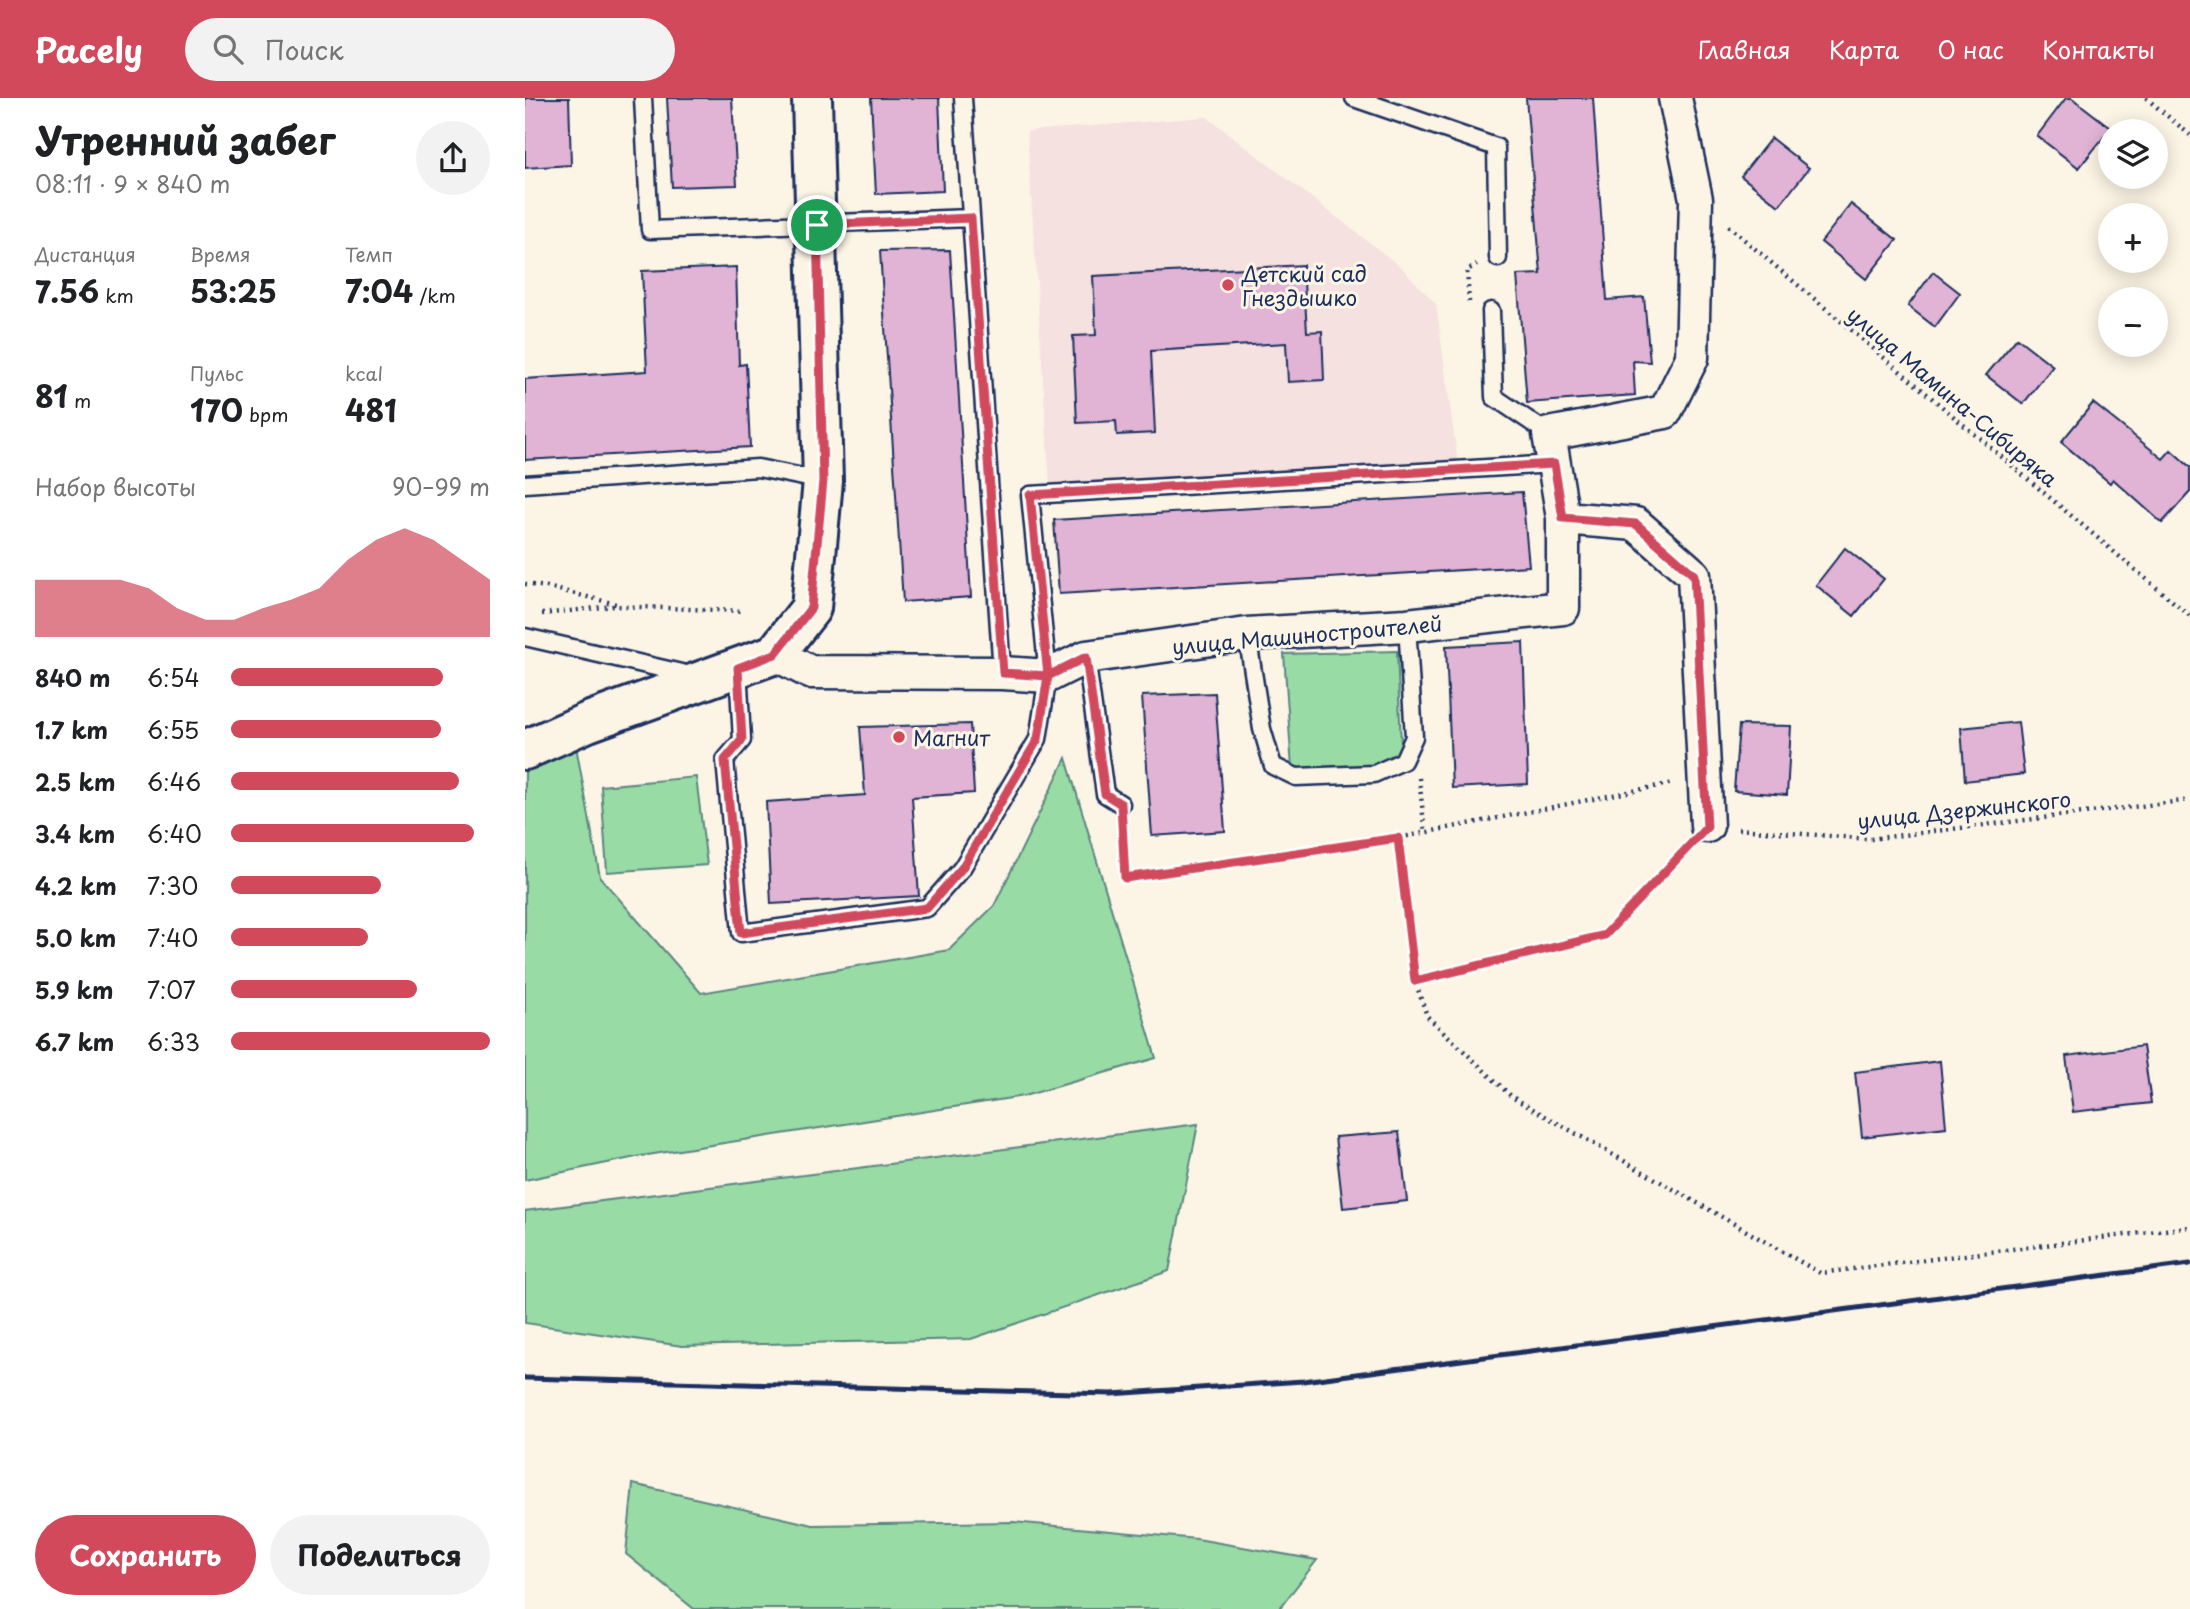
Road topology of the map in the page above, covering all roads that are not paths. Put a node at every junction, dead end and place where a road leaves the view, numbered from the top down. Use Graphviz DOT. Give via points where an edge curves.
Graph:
graph roads {
  1 [pos="643,98"];
  2 [pos="812,98"];
  3 [pos="963,98"];
  4 [pos="1355,98"];
  5 [pos="1675,98"];
  6 [pos="971,218"];
  7 [pos="817,225"];
  8 [pos="1498,258"];
  9 [pos="1491,312"];
  10 [pos="1552,449"];
  11 [pos="823,481"];
  12 [pos="525,484"];
  13 [pos="1563,518"];
  14 [pos="1406,625"];
  15 [pos="1247,634"];
  16 [pos="525,637"];
  17 [pos="775,654"];
  18 [pos="1086,657"];
  19 [pos="1003,673"];
  20 [pos="722,674"];
  21 [pos="1048,676"];
  22 [pos="525,750"];
  23 [pos="1121,804"];
  24 [pos="1707,827"];
  1 -- 7 [label="lane" via="650,230"];
  2 -- 7 [label="street"];
  3 -- 6 [label="lane"];
  4 -- 8 [label="lane" via="1496,147"];
  5 -- 10 [label="street" via="1696,199 1692,358 1665,412"];
  6 -- 7 [label="lane"];
  6 -- 19 [label="lane"];
  7 -- 11 [label="street"];
  9 -- 10 [label="lane" via="1494,397"];
  10 -- 13 [label="street"];
  10 -- 21 [label="lane" via="1030,495"];
  11 -- 12 [label="lane" via="758,468"];
  11 -- 17 [label="street" via="811,608"];
  13 -- 14 [label="street, улица Машиностроителей" via="1563,608"];
  13 -- 24 [label="street" via="1636,524 1694,575"];
  14 -- 15 [label="street, улица Машиностроителей"];
  14 -- 15 [label="lane" via="1414,737 1403,761 1374,774 1296,777 1273,766 1262,729"];
  15 -- 18 [label="street, улица Машиностроителей"];
  16 -- 20 [label="lane"];
  17 -- 19 [label="street" via="810,672"];
  17 -- 20 [label="street"];
  18 -- 21 [label="street, улица Машиностроителей"];
  18 -- 23 [label="lane" via="1105,794"];
  19 -- 21 [label="street"];
  20 -- 21 [label="lane" via="742,740 725,760 741,933 927,908 962,868 1038,739"];
  20 -- 22 [label="street"];
}
